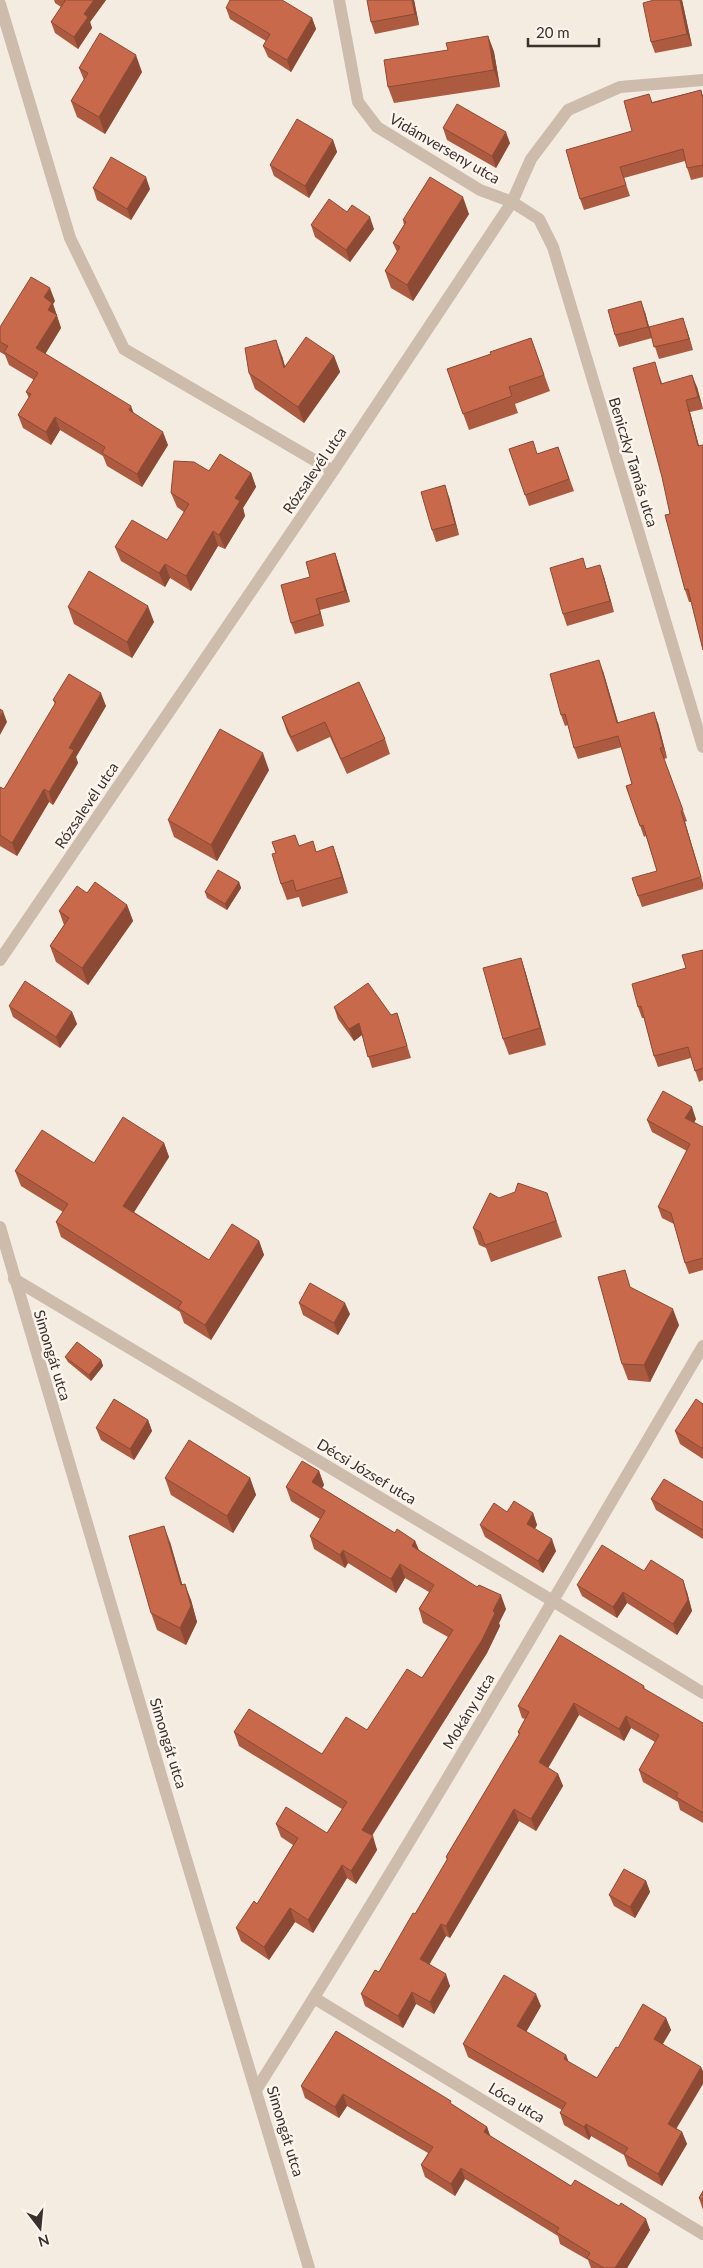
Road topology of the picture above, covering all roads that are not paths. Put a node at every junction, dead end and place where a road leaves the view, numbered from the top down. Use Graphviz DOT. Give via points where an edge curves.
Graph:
graph roads {
  1 [pos="339,0"];
  2 [pos="0,4"];
  3 [pos="703,80"];
  4 [pos="512,202"];
  5 [pos="333,471"];
  6 [pos="703,747"];
  7 [pos="0,960"];
  8 [pos="0,1227"];
  9 [pos="14,1279"];
  10 [pos="703,1346"];
  11 [pos="553,1601"];
  12 [pos="703,1693"];
  13 [pos="314,1998"];
  14 [pos="256,2090"];
  15 [pos="703,2234"];
  16 [pos="309,2268"];
  1 -- 4 [label="street, Vidámverseny utca" via="358,102 377,128 480,190"];
  2 -- 5 [label="street" via="70,238 124,350"];
  3 -- 4 [label="street, Rózsalevél utca" via="620,87 568,110 531,159"];
  4 -- 5 [label="street, Rózsalevél utca"];
  4 -- 6 [label="street, Beniczky Tamás utca" via="539,219 553,247"];
  5 -- 7 [label="street, Rózsalevél utca"];
  8 -- 9 [label="street, Simongát utca"];
  9 -- 11 [label="street, Décsi József utca"];
  9 -- 14 [label="street, Simongát utca"];
  10 -- 11 [label="street, Mokány utca"];
  11 -- 12 [label="street, Décsi József utca"];
  11 -- 13 [label="street, Mokány utca"];
  13 -- 14 [label="street, Mokány utca"];
  13 -- 15 [label="street, Lóca utca"];
  14 -- 16 [label="street, Simongát utca"];
}
